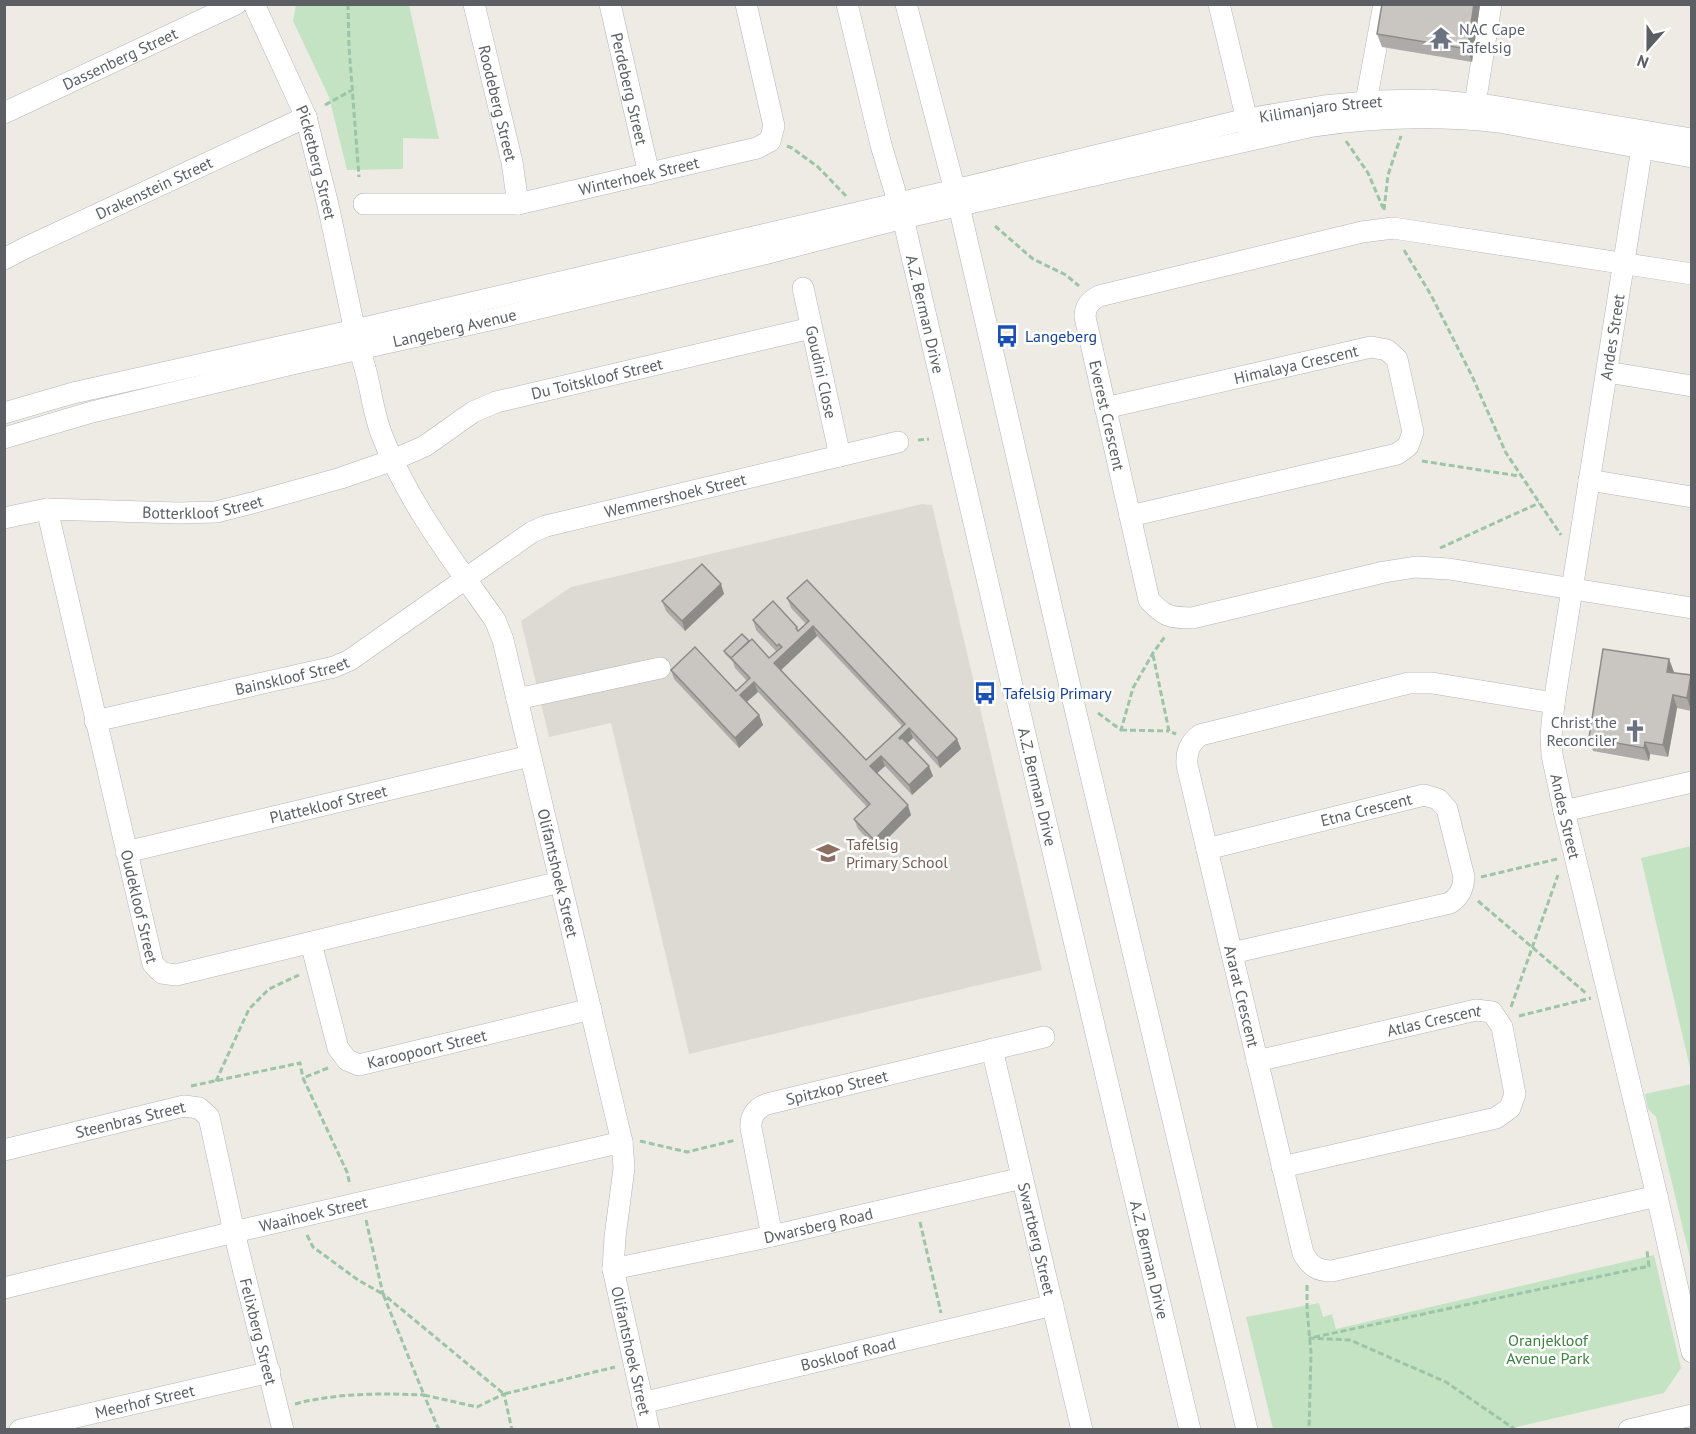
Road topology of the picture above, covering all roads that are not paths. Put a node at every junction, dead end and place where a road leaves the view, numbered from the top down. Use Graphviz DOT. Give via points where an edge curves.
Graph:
graph roads {
  1 [pos="236,4"];
  2 [pos="254,4"];
  3 [pos="474,4"];
  4 [pos="610,4"];
  5 [pos="746,4"];
  6 [pos="847,4"];
  7 [pos="906,4"];
  8 [pos="1219,4"];
  9 [pos="1384,4"];
  10 [pos="1491,4"];
  11 [pos="1366,102"];
  12 [pos="1476,104"];
  13 [pos="4,113"];
  14 [pos="306,117"];
  15 [pos="1249,129"];
  16 [pos="1692,139"];
  17 [pos="1643,140"];
  18 [pos="1692,157"];
  19 [pos="649,174"];
  20 [pos="957,198"];
  21 [pos="364,204"];
  22 [pos="518,204"];
  23 [pos="900,211"];
  24 [pos="4,260"];
  25 [pos="1623,264"];
  26 [pos="1692,274"];
  27 [pos="803,288"];
  28 [pos="812,328"];
  29 [pos="357,340"];
  30 [pos="1607,372"];
  31 [pos="1692,386"];
  32 [pos="1105,408"];
  33 [pos="4,412"];
  34 [pos="4,438"];
  35 [pos="898,442"];
  36 [pos="840,456"];
  37 [pos="393,460"];
  38 [pos="1589,480"];
  39 [pos="1692,497"];
  40 [pos="47,509"];
  41 [pos="1130,516"];
  42 [pos="4,518"];
  43 [pos="466,578"];
  44 [pos="1573,589"];
  45 [pos="1692,608"];
  46 [pos="660,668"];
  47 [pos="517,699"];
  48 [pos="1554,703"];
  49 [pos="95,722"];
  50 [pos="530,756"];
  51 [pos="1692,782"];
  52 [pos="1564,811"];
  53 [pos="1207,849"];
  54 [pos="126,852"];
  55 [pos="561,882"];
  56 [pos="311,943"];
  57 [pos="1232,953"];
  58 [pos="591,1009"];
  59 [pos="1044,1037"];
  60 [pos="992,1049"];
  61 [pos="1257,1061"];
  62 [pos="628,1141"];
  63 [pos="4,1150"];
  64 [pos="1282,1167"];
  65 [pos="1022,1178"];
  66 [pos="1657,1196"];
  67 [pos="234,1232"];
  68 [pos="772,1236"];
  69 [pos="613,1269"];
  70 [pos="4,1288"];
  71 [pos="1053,1305"];
  72 [pos="1692,1352"];
  73 [pos="270,1372"];
  74 [pos="642,1403"];
  75 [pos="1692,1415"];
  76 [pos="20,1430"];
  77 [pos="283,1430"];
  78 [pos="649,1430"];
  79 [pos="1082,1430"];
  80 [pos="1190,1430"];
  81 [pos="1247,1430"];
  82 [pos="1629,1430"];
  1 -- 13 [label="street, Dassenberg Street"];
  2 -- 14 [label="street, Picketberg Street"];
  3 -- 22 [label="street, Roodeberg Street" via="512,162"];
  4 -- 19 [label="street, Perdeberg Street"];
  5 -- 19 [label="street, Winterhoek Street" via="774,126 770,141 757,148"];
  6 -- 23 [label="street, A.Z. Berman Drive"];
  7 -- 20 [label="street"];
  8 -- 15 [label="street"];
  9 -- 11 [label="street"];
  10 -- 12 [label="street"];
  11 -- 12 [label="street, Kilimanjaro Street" via="1430,100"];
  11 -- 15 [label="street, Kilimanjaro Street" via="1323,106"];
  12 -- 17 [label="street, Kilimanjaro Street"];
  14 -- 24 [label="street, Drakenstein Street"];
  14 -- 29 [label="street, Picketberg Street"];
  15 -- 17 [label="street, Kilimanjaro Street" via="1434,118"];
  15 -- 20 [label="street, Kilimanjaro Street"];
  16 -- 17 [label="street, Kilimanjaro Street"];
  17 -- 18 [label="street, Kilimanjaro Street"];
  17 -- 25 [label="street, Andes Street"];
  19 -- 22 [label="street, Winterhoek Street"];
  20 -- 23 [label="street, Kilimanjaro Street"];
  20 -- 81 [label="street"];
  21 -- 22 [label="street, Winterhoek Street"];
  23 -- 29 [label="street, Langeberg Avenue"];
  23 -- 80 [label="street, A.Z. Berman Drive"];
  25 -- 26 [label="street, Everest Crescent"];
  25 -- 30 [label="street, Andes Street"];
  25 -- 32 [label="street, Everest Crescent" via="1394,228 1362,232 1099,296 1090,302 1085,317"];
  27 -- 28 [label="street, Goudini Close"];
  28 -- 36 [label="street, Goudini Close"];
  28 -- 37 [label="street, Du Toitskloof Street" via="496,402 473,412 425,446"];
  29 -- 33 [label="street, Langeberg Avenue" via="73,393"];
  29 -- 34 [label="street, Langeberg Avenue"];
  29 -- 37 [label="street, Olifantshoek Street" via="382,435"];
  30 -- 31 [label="street"];
  30 -- 38 [label="street, Andes Street"];
  32 -- 41 [label="street, Everest Crescent"];
  32 -- 41 [label="street, Himalaya Crescent" via="1371,347 1387,350 1397,359 1413,432 1408,446 1397,454"];
  35 -- 36 [label="street, Wemmershoek Street"];
  36 -- 43 [label="street, Wemmershoek Street" via="546,526 532,531"];
  37 -- 40 [label="street, Botterkloof Street" via="216,512"];
  37 -- 43 [label="street, Olifantshoek Street" via="407,490"];
  38 -- 39 [label="street"];
  38 -- 44 [label="street, Andes Street"];
  40 -- 42 [label="street, Botterkloof Street"];
  40 -- 49 [label="street, Oudekloof Street"];
  41 -- 44 [label="street, Everest Crescent" via="1149,600 1162,613 1177,618 1192,618 1416,567"];
  43 -- 47 [label="street, Olifantshoek Street" via="495,620"];
  43 -- 49 [label="street, Bainskloof Street" via="350,660 334,667"];
  44 -- 45 [label="street, Everest Crescent"];
  44 -- 48 [label="street, Andes Street"];
  46 -- 47 [label="street"];
  47 -- 50 [label="street, Olifantshoek Street"];
  48 -- 52 [label="street, Andes Street" via="1552,755"];
  48 -- 53 [label="street, Ararat Crescent" via="1432,683 1409,683 1200,735 1188,749 1187,765"];
  49 -- 54 [label="street, Oudekloof Street"];
  50 -- 54 [label="street, Plattekloof Street"];
  50 -- 55 [label="street, Olifantshoek Street"];
  51 -- 52 [label="street"];
  52 -- 66 [label="street, Andes Street" via="1569,856"];
  53 -- 57 [label="street, Ararat Crescent"];
  53 -- 57 [label="street, Etna Crescent" via="1424,795 1438,799 1447,809 1462,885 1450,903"];
  54 -- 56 [label="street, Oudekloof Street" via="153,964 162,973 176,975"];
  55 -- 56 [label="street, Oudekloof Street"];
  55 -- 58 [label="street, Olifantshoek Street"];
  56 -- 58 [label="street, Karoopoort Street" via="338,1048 347,1060 359,1065"];
  57 -- 61 [label="street, Ararat Crescent"];
  58 -- 62 [label="street, Olifantshoek Street"];
  59 -- 60 [label="street, Spitzkop Street"];
  60 -- 65 [label="street, Swartberg Street"];
  60 -- 68 [label="street, Spitzkop Street" via="758,1108 750,1123"];
  61 -- 64 [label="street, Ararat Crescent"];
  61 -- 64 [label="street, Atlas Crescent" via="1476,1010 1501,1011 1515,1094 1510,1108 1496,1118"];
  62 -- 67 [label="street, Waaihoek Street"];
  62 -- 69 [label="street, Olifantshoek Street"];
  63 -- 67 [label="street, Steenbras Street" via="184,1106 199,1108 209,1117"];
  64 -- 66 [label="street, Ararat Crescent" via="1303,1253 1308,1262 1323,1271"];
  65 -- 68 [label="street, Dwarsberg Road"];
  65 -- 71 [label="street, Swartberg Street"];
  66 -- 72 [label="street, Andes Street"];
  67 -- 70 [label="street, Waaihoek Street"];
  67 -- 73 [label="street, Felixberg Street"];
  68 -- 69 [label="street, Dwarsberg Road"];
  69 -- 74 [label="street, Olifantshoek Street"];
  71 -- 74 [label="street, Boskloof Road"];
  71 -- 79 [label="street, Swartberg Street"];
  73 -- 76 [label="street, Meerhof Street"];
  73 -- 77 [label="street, Felixberg Street"];
  74 -- 78 [label="street, Olifantshoek Street"];
  75 -- 82 [label="street"];
}
